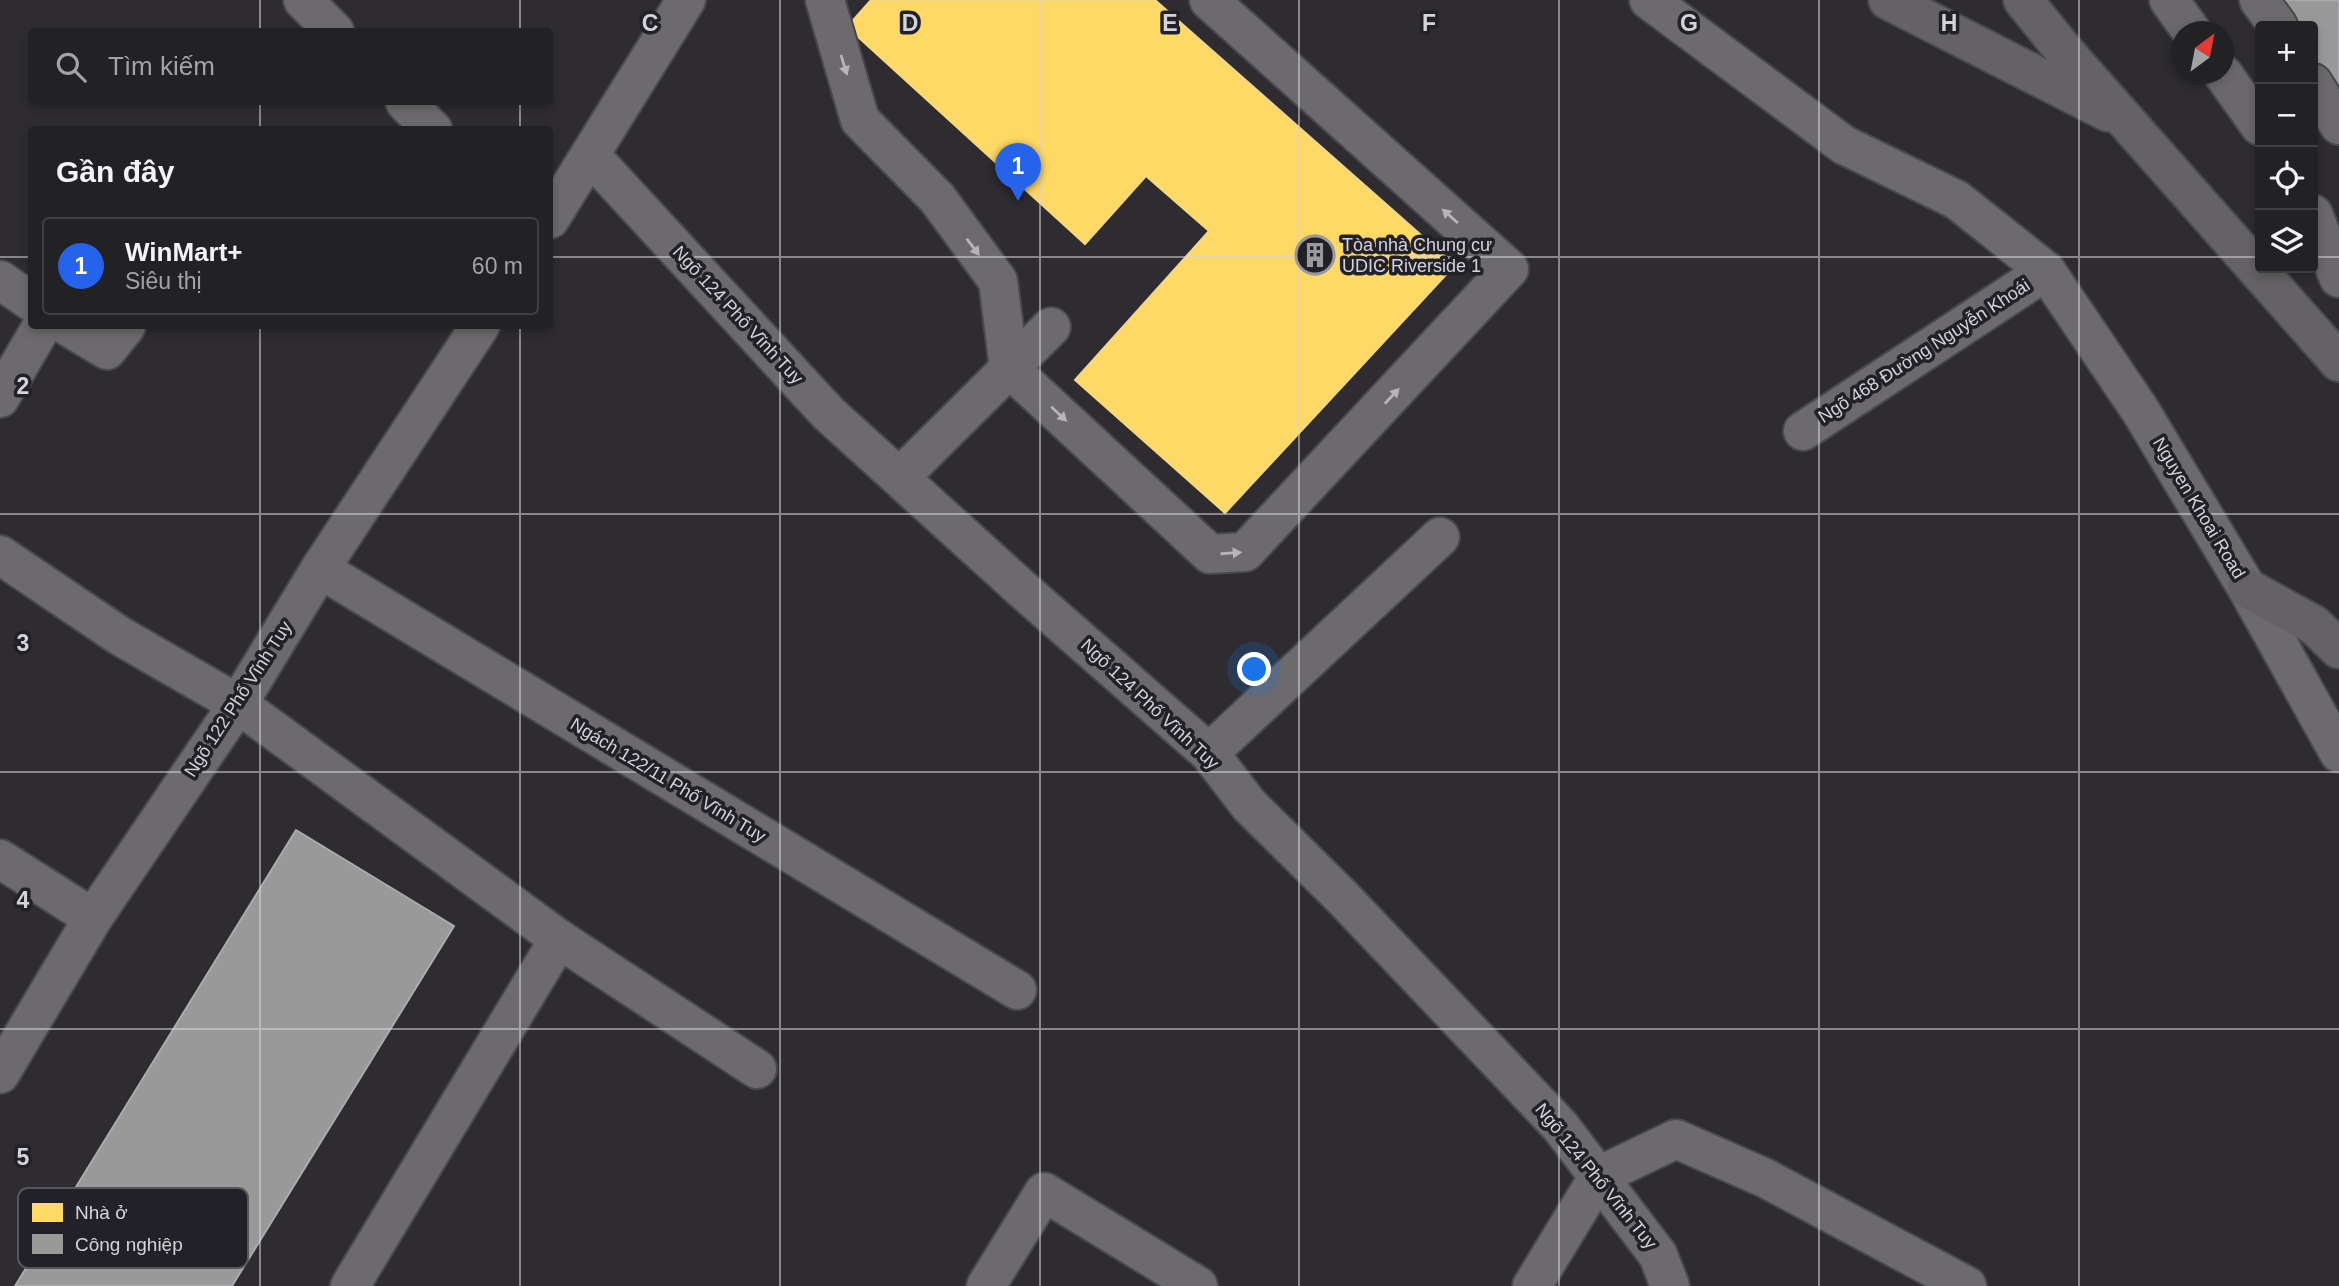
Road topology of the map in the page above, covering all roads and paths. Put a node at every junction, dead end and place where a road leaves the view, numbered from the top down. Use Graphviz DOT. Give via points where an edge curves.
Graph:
graph roads {
  1 [pos="303,0"];
  2 [pos="686,0"];
  3 [pos="825,0"];
  4 [pos="1209,0"];
  5 [pos="1649,0"];
  6 [pos="1888,0"];
  7 [pos="1996,0"];
  8 [pos="2023,0"];
  9 [pos="2169,0"];
  10 [pos="2259,0"];
  11 [pos="2184,21"];
  12 [pos="2274,21"];
  13 [pos="331,28"];
  14 [pos="2065,52"];
  15 [pos="2230,84"];
  16 [pos="2314,84"];
  17 [pos="408,105"];
  18 [pos="2255,119"];
  19 [pos="2126,121"];
  20 [pos="2339,125"];
  21 [pos="429,126"];
  22 [pos="590,155"];
  23 [pos="553,214"];
  24 [pos="2318,226"];
  25 [pos="2046,271"];
  26 [pos="2339,278"];
  27 [pos="0,281"];
  28 [pos="28,299"];
  29 [pos="1051,327"];
  30 [pos="40,329"];
  31 [pos="72,329"];
  32 [pos="124,329"];
  33 [pos="478,329"];
  34 [pos="2339,362"];
  35 [pos="1009,368"];
  36 [pos="0,398"];
  37 [pos="1803,431"];
  38 [pos="900,477"];
  39 [pos="1440,537"];
  40 [pos="0,555"];
  41 [pos="320,569"];
  42 [pos="2247,587"];
  43 [pos="2339,649"];
  44 [pos="238,704"];
  45 [pos="1209,753"];
  46 [pos="2339,753"];
  47 [pos="0,859"];
  48 [pos="93,918"];
  49 [pos="559,939"];
  50 [pos="1017,990"];
  51 [pos="757,1069"];
  52 [pos="0,1074"];
  53 [pos="1599,1176"];
  54 [pos="350,1286"];
  55 [pos="986,1286"];
  56 [pos="1198,1286"];
  57 [pos="1532,1286"];
  58 [pos="1670,1286"];
  59 [pos="1967,1286"];
  1 -- 13 [label="street"];
  2 -- 22 [label="street"];
  3 -- 35 [label="street, one-way" via="860,120 937,198 998,282"];
  35 -- 4 [label="street, one-way" via="1210,554 1245,552 1509,269"];
  5 -- 25 [label="street, Nguyen Khoai Road" via="1844,145 1957,200"];
  6 -- 19 [label="main road"];
  7 -- 14 [label="main road"];
  8 -- 14 [label="main road"];
  9 -- 11 [label="highway"];
  10 -- 12 [label="street"];
  14 -- 19 [label="main road"];
  15 -- 18 [label="highway"];
  16 -- 20 [label="street"];
  17 -- 21 [label="street"];
  19 -- 34 [label="main road"];
  22 -- 23 [label="street"];
  22 -- 38 [label="street, Ngõ 124 Phố Vĩnh Tuy" via="828,413"];
  24 -- 26 [label="highway"];
  25 -- 37 [label="street, Ngõ 468 Đường Nguyễn Khoái"];
  25 -- 42 [label="street, Nguyen Khoai Road" via="2140,410"];
  27 -- 28 [label="street"];
  29 -- 35 [label="street"];
  30 -- 36 [label="street"];
  31 -- 32 [label="street" via="107,350"];
  33 -- 41 [label="street, Ngõ 122 Phố Vĩnh Tuy"];
  35 -- 38 [label="street"];
  38 -- 45 [label="street, Ngõ 124 Phố Vĩnh Tuy"];
  39 -- 45 [label="street"];
  40 -- 44 [label="street" via="120,636"];
  41 -- 44 [label="street, Ngõ 122 Phố Vĩnh Tuy"];
  41 -- 50 [label="street, Ngách 122/11 Phố Vĩnh Tuy"];
  42 -- 43 [label="main road" via="2314,625"];
  42 -- 46 [label="street, Nguyen Khoai Road"];
  44 -- 48 [label="street, Ngõ 122 Phố Vĩnh Tuy"];
  44 -- 49 [label="street"];
  45 -- 53 [label="street, Ngõ 124 Phố Vĩnh Tuy" via="1249,805 1551,1117"];
  47 -- 48 [label="street"];
  48 -- 52 [label="street, Ngõ 122 Phố Vĩnh Tuy"];
  49 -- 51 [label="street"];
  49 -- 54 [label="street"];
  53 -- 57 [label="street"];
  53 -- 58 [label="street, Ngõ 124 Phố Vĩnh Tuy" via="1658,1255"];
  53 -- 59 [label="street" via="1676,1139 1765,1178"];
  55 -- 56 [label="street" via="1044,1192"];
}
